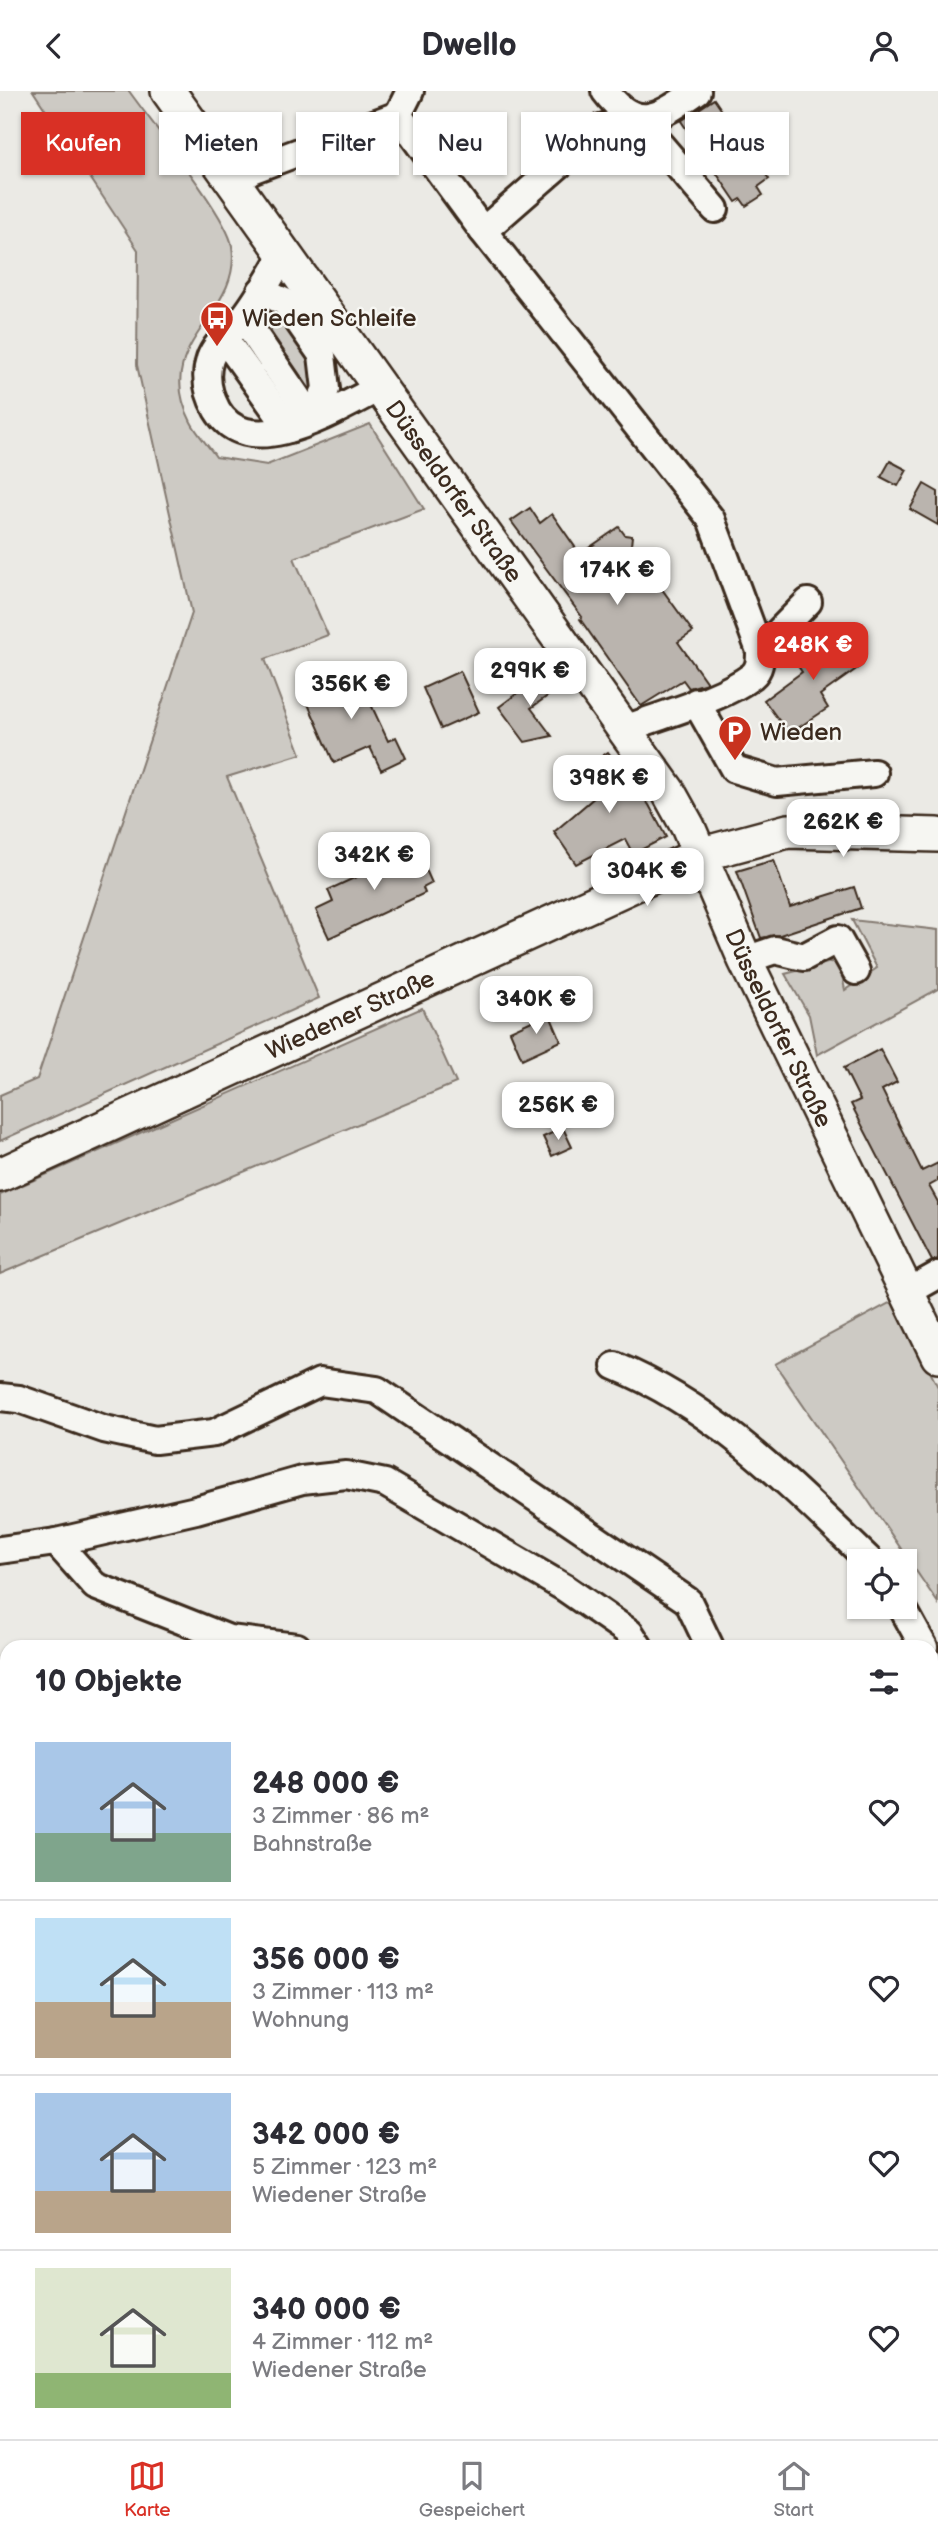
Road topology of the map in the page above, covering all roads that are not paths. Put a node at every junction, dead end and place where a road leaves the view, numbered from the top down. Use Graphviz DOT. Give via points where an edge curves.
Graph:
graph roads {
  1 [pos="168,91"];
  2 [pos="410,91"];
  3 [pos="605,91"];
  4 [pos="697,91"];
  5 [pos="628,112"];
  6 [pos="666,112"];
  7 [pos="399,113"];
  8 [pos="399,116"];
  9 [pos="296,153"];
  10 [pos="671,158"];
  11 [pos="547,175"];
  12 [pos="233,184"];
  13 [pos="715,209"];
  14 [pos="483,231"];
  15 [pos="284,254"];
  16 [pos="261,292"];
  17 [pos="243,318"];
  18 [pos="224,338"];
  19 [pos="381,387"];
  20 [pos="301,424"];
  21 [pos="808,602"];
  22 [pos="760,651"];
  23 [pos="696,702"];
  24 [pos="625,729"];
  25 [pos="874,773"];
  26 [pos="938,835"];
  27 [pos="699,855"];
  28 [pos="745,960"];
  29 [pos="856,971"];
  30 [pos="0,1175"];
  31 [pos="938,1275"];
  32 [pos="906,1293"];
  33 [pos="938,1356"];
  34 [pos="615,1366"];
  35 [pos="0,1397"];
  36 [pos="55,1542"];
  37 [pos="857,1549"];
  38 [pos="0,1550"];
  39 [pos="909,1619"];
  40 [pos="238,1640"];
  41 [pos="634,1640"];
  42 [pos="707,1640"];
  43 [pos="920,1640"];
  1 -- 12 [label="main road, Düsseldorfer Straße"];
  2 -- 7 [label="street"];
  3 -- 5 [label="street"];
  4 -- 6 [label="street"];
  8 -- 14 [label="street"];
  9 -- 12 [label="street" via="251,170"];
  10 -- 13 [label="street"];
  11 -- 14 [label="street"];
  12 -- 15 [label="main road, Düsseldorfer Straße"];
  14 -- 22 [label="street" via="711,519"];
  15 -- 16 [label="street"];
  15 -- 19 [label="main road, Düsseldorfer Straße"];
  16 -- 17 [label="street"];
  16 -- 20 [label="street" via="285,302 322,355 326,389"];
  17 -- 18 [label="street"];
  17 -- 20 [label="street"];
  18 -- 20 [label="street"];
  18 -- 20 [label="street" via="206,373 220,414 253,435 274,435"];
  19 -- 20 [label="street"];
  19 -- 24 [label="main road, Düsseldorfer Straße"];
  21 -- 22 [label="street"];
  22 -- 23 [label="street" via="760,665 753,675"];
  23 -- 24 [label="street"];
  23 -- 25 [label="street" via="734,769 777,782"];
  24 -- 27 [label="main road, Düsseldorfer Straße" via="668,791"];
  26 -- 27 [label="main road, Wiedener Straße" via="788,831"];
  27 -- 28 [label="main road, Düsseldorfer Straße"];
  27 -- 30 [label="main road, Wiedener Straße"];
  28 -- 29 [label="street" via="775,950 804,957 838,939"];
  28 -- 32 [label="main road, Düsseldorfer Straße"];
  31 -- 32 [label="street"];
  32 -- 33 [label="main road, Düsseldorfer Straße"];
  34 -- 37 [label="street" via="692,1404 754,1450"];
  35 -- 42 [label="street" via="155,1440 214,1433 320,1382 377,1389 688,1601"];
  36 -- 38 [label="street"];
  36 -- 40 [label="street" via="94,1586"];
  36 -- 41 [label="street" via="302,1480 346,1475 385,1483 565,1588"];
  39 -- 43 [label="street"];
}
